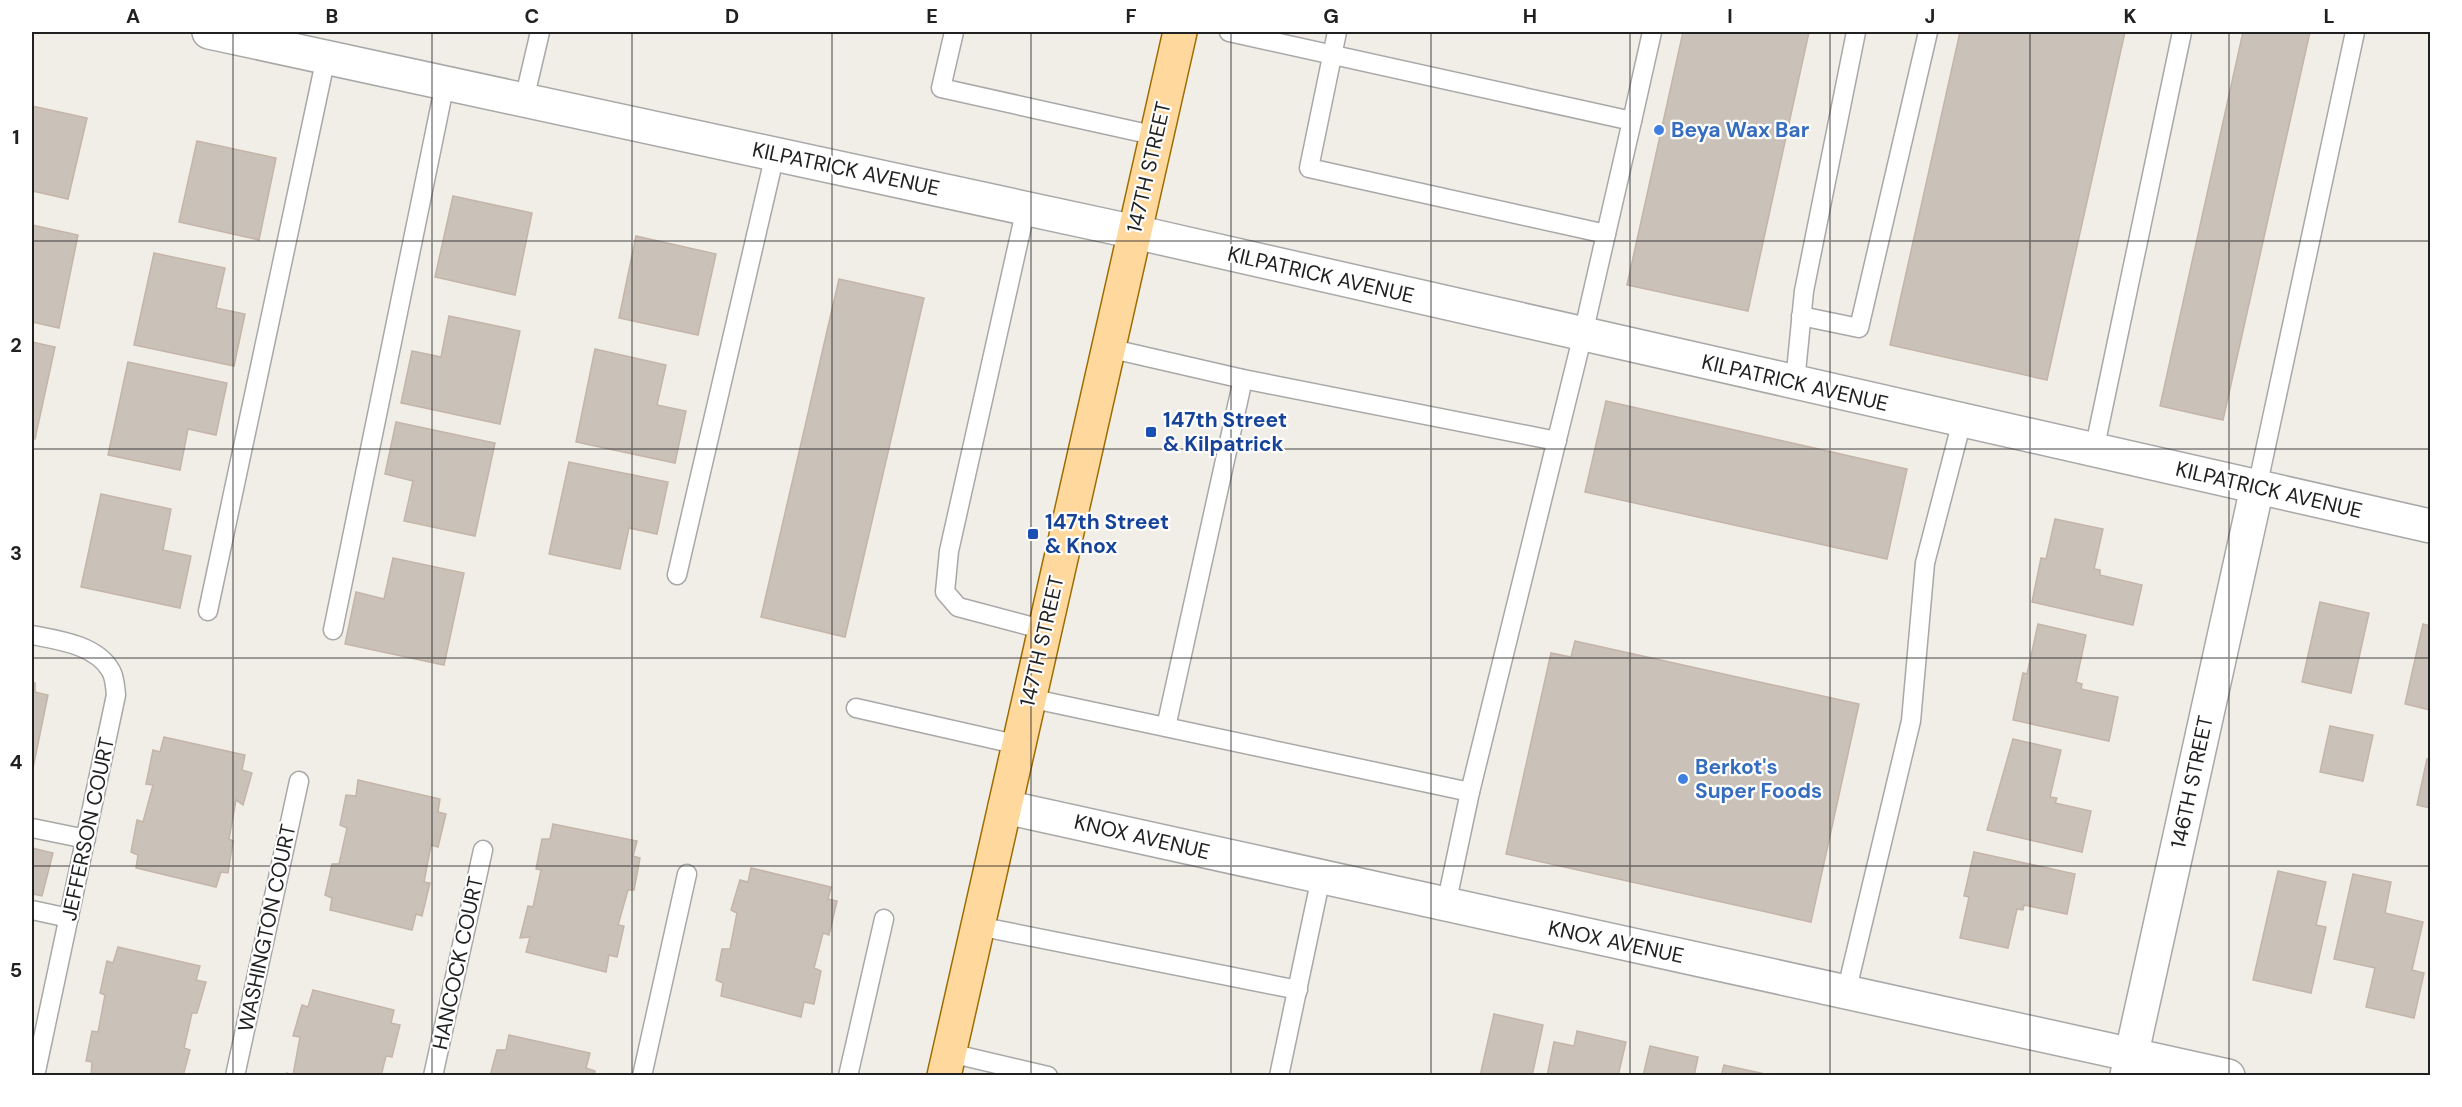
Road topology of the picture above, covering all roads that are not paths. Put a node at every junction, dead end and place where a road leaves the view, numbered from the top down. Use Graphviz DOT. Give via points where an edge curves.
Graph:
graph roads {
  1 [pos="209,32"];
  2 [pos="540,32"];
  3 [pos="954,32"];
  4 [pos="1180,32"];
  5 [pos="1229,32"];
  6 [pos="1336,32"];
  7 [pos="1652,32"];
  8 [pos="1856,32"];
  9 [pos="1928,32"];
  10 [pos="2182,32"];
  11 [pos="2355,32"];
  12 [pos="1331,54"];
  13 [pos="326,57"];
  14 [pos="445,82"];
  15 [pos="524,100"];
  16 [pos="1632,121"];
  17 [pos="1157,136"];
  18 [pos="775,154"];
  19 [pos="1026,208"];
  20 [pos="1135,232"];
  21 [pos="1606,234"];
  22 [pos="1801,316"];
  23 [pos="1583,334"];
  24 [pos="1108,348"];
  25 [pos="1243,379"];
  26 [pos="1795,382"];
  27 [pos="1962,421"];
  28 [pos="1557,441"];
  29 [pos="2094,451"];
  30 [pos="2257,488"];
  31 [pos="2430,526"];
  32 [pos="677,575"];
  33 [pos="208,611"];
  34 [pos="333,630"];
  35 [pos="1045,630"];
  36 [pos="32,635"];
  37 [pos="1029,698"];
  38 [pos="856,708"];
  39 [pos="1166,727"];
  40 [pos="1019,745"];
  41 [pos="300,781"];
  42 [pos="1470,792"];
  43 [pos="1005,807"];
  44 [pos="32,828"];
  45 [pos="86,839"];
  46 [pos="483,849"];
  47 [pos="687,874"];
  48 [pos="1321,877"];
  49 [pos="1446,905"];
  50 [pos="32,910"];
  51 [pos="69,918"];
  52 [pos="884,919"];
  53 [pos="978,926"];
  54 [pos="1298,990"];
  55 [pos="1846,993"];
  56 [pos="947,1064"];
  57 [pos="2129,1065"];
  58 [pos="35,1076"];
  59 [pos="236,1076"];
  60 [pos="433,1076"];
  61 [pos="642,1076"];
  62 [pos="848,1076"];
  63 [pos="1048,1076"];
  64 [pos="1279,1076"];
  65 [pos="2228,1076"];
  1 -- 13 [label="street, KILPATRICK AVENUE"];
  2 -- 15 [label="lane"];
  3 -- 17 [label="lane" via="941,88"];
  4 -- 17 [label="main road, 147TH STREET"];
  5 -- 12 [label="lane"];
  6 -- 12 [label="lane"];
  7 -- 16 [label="lane"];
  8 -- 22 [label="lane"];
  9 -- 22 [label="lane" via="1859,327"];
  10 -- 29 [label="lane"];
  11 -- 30 [label="lane"];
  12 -- 16 [label="lane"];
  12 -- 21 [label="lane" via="1309,168"];
  13 -- 14 [label="street, KILPATRICK AVENUE"];
  13 -- 33 [label="lane"];
  14 -- 15 [label="street, KILPATRICK AVENUE"];
  14 -- 34 [label="lane"];
  15 -- 18 [label="street, KILPATRICK AVENUE"];
  16 -- 21 [label="lane"];
  17 -- 20 [label="main road, 147TH STREET"];
  18 -- 19 [label="street, KILPATRICK AVENUE"];
  18 -- 32 [label="lane"];
  19 -- 20 [label="street, KILPATRICK AVENUE"];
  19 -- 35 [label="lane" via="949,551 945,592 958,607"];
  20 -- 23 [label="street, KILPATRICK AVENUE"];
  20 -- 24 [label="main road, 147TH STREET"];
  21 -- 23 [label="lane"];
  22 -- 26 [label="lane"];
  23 -- 26 [label="street, KILPATRICK AVENUE"];
  23 -- 28 [label="lane"];
  24 -- 25 [label="lane"];
  24 -- 35 [label="main road, 147TH STREET"];
  25 -- 28 [label="lane"];
  25 -- 39 [label="lane"];
  26 -- 27 [label="street, KILPATRICK AVENUE"];
  27 -- 29 [label="street, KILPATRICK AVENUE"];
  27 -- 55 [label="lane" via="1925,564 1911,721"];
  28 -- 42 [label="lane"];
  29 -- 30 [label="street, KILPATRICK AVENUE"];
  30 -- 31 [label="street, KILPATRICK AVENUE"];
  30 -- 57 [label="street, 146TH STREET"];
  35 -- 37 [label="main road, 147TH STREET"];
  36 -- 45 [label="lane, JEFFERSON COURT" via="68,642 101,657 112,673 116,695"];
  37 -- 39 [label="lane"];
  37 -- 40 [label="main road, 147TH STREET"];
  38 -- 40 [label="lane"];
  39 -- 42 [label="lane"];
  40 -- 43 [label="main road, 147TH STREET"];
  41 -- 59 [label="lane, WASHINGTON COURT"];
  42 -- 49 [label="lane"];
  43 -- 48 [label="street, KNOX AVENUE"];
  43 -- 53 [label="main road, 147TH STREET"];
  44 -- 45 [label="lane"];
  45 -- 51 [label="lane, JEFFERSON COURT"];
  46 -- 60 [label="lane, HANCOCK COURT"];
  47 -- 61 [label="lane"];
  48 -- 49 [label="street, KNOX AVENUE"];
  48 -- 54 [label="lane"];
  49 -- 55 [label="street, KNOX AVENUE"];
  50 -- 51 [label="lane"];
  51 -- 58 [label="lane, JEFFERSON COURT"];
  52 -- 62 [label="lane"];
  53 -- 54 [label="lane"];
  53 -- 56 [label="main road, 147TH STREET"];
  54 -- 64 [label="lane"];
  55 -- 57 [label="street, KNOX AVENUE"];
  56 -- 63 [label="lane"];
  57 -- 65 [label="street, KNOX AVENUE"];
}
